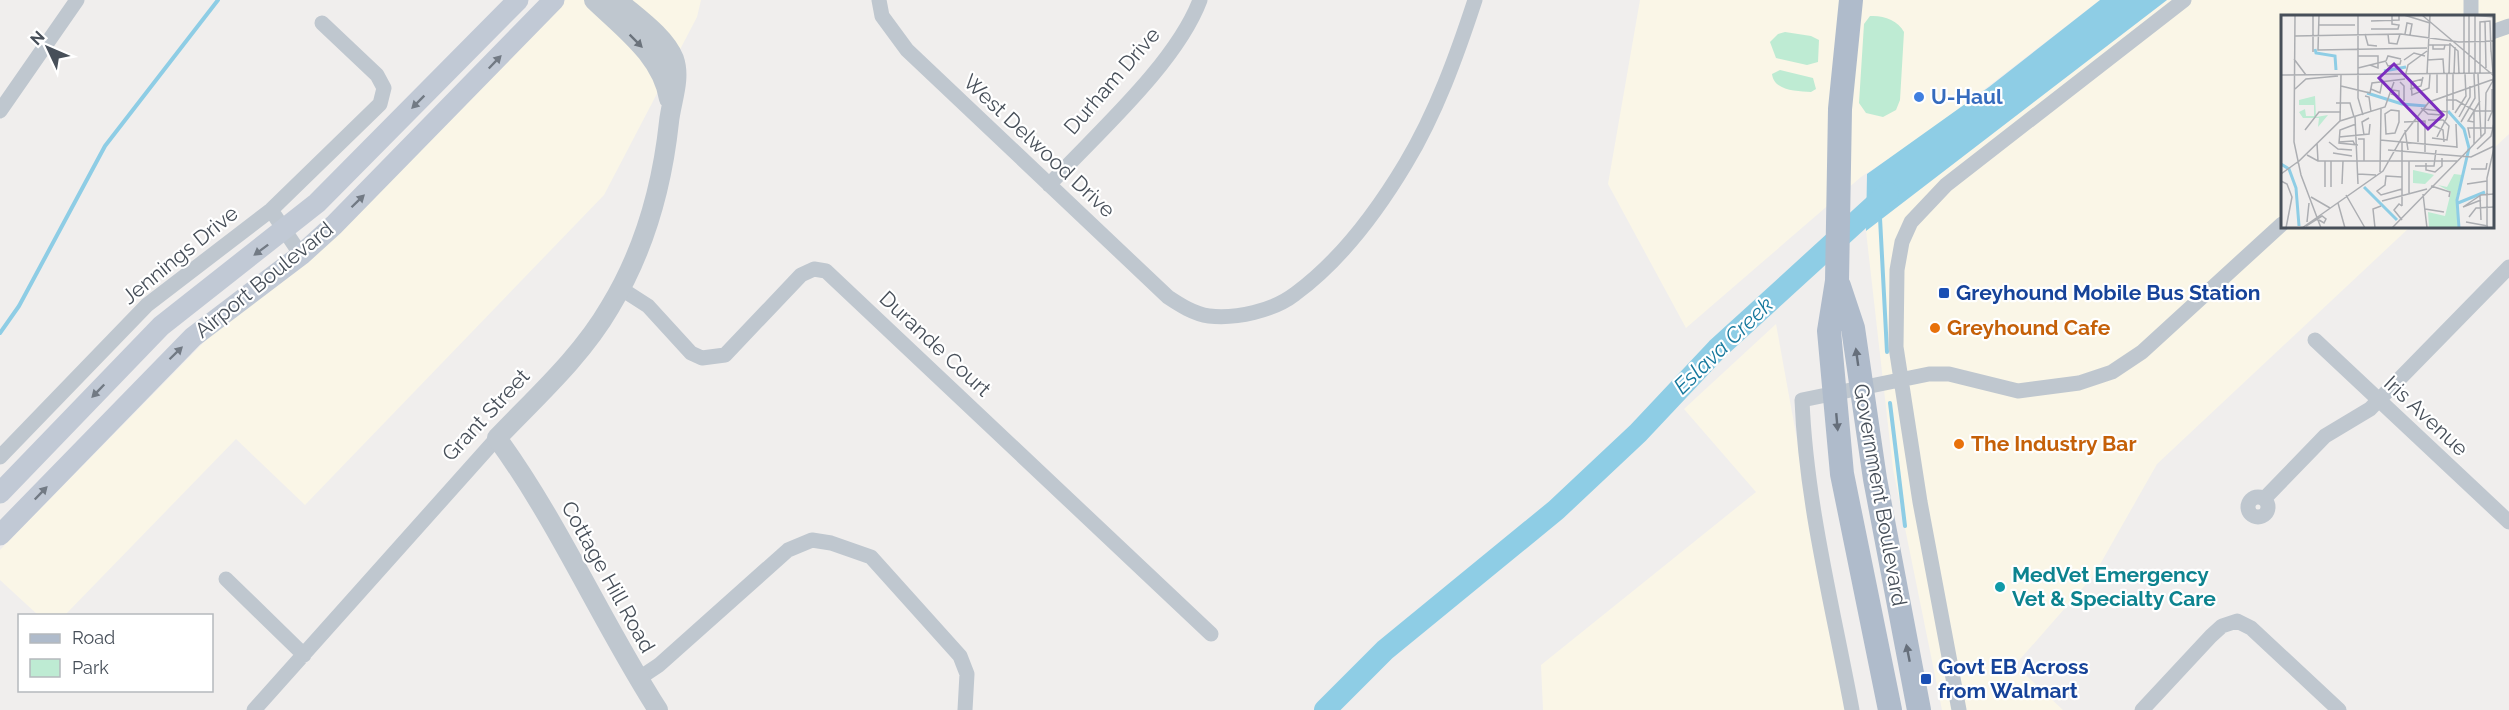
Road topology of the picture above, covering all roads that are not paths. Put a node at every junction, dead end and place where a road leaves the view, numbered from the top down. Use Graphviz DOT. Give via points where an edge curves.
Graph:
graph roads {
  1 [pos="77,0"];
  2 [pos="518,0"];
  3 [pos="554,0"];
  4 [pos="594,0"];
  5 [pos="617,0"];
  6 [pos="879,0"];
  7 [pos="1200,0"];
  8 [pos="1475,0"];
  9 [pos="1851,0"];
  10 [pos="2184,0"];
  11 [pos="322,24"];
  12 [pos="671,108"];
  13 [pos="0,111"];
  14 [pos="1049,185"];
  15 [pos="271,210"];
  16 [pos="2281,226"];
  17 [pos="285,231"];
  18 [pos="301,255"];
  19 [pos="2509,267"];
  20 [pos="1837,281"];
  21 [pos="620,288"];
  22 [pos="2315,340"];
  23 [pos="1901,380"];
  24 [pos="1862,389"];
  25 [pos="1835,395"];
  26 [pos="2378,401"];
  27 [pos="519,415"];
  28 [pos="497,438"];
  29 [pos="0,457"];
  30 [pos="518,468"];
  31 [pos="0,493"];
  32 [pos="2264,499"];
  33 [pos="2507,517"];
  34 [pos="0,535"];
  35 [pos="226,579"];
  36 [pos="1211,634"];
  37 [pos="304,655"];
  38 [pos="638,679"];
  39 [pos="254,710"];
  40 [pos="658,710"];
  41 [pos="964,710"];
  42 [pos="1852,710"];
  43 [pos="1890,710"];
  44 [pos="1919,710"];
  45 [pos="1959,710"];
  46 [pos="2142,710"];
  47 [pos="2339,710"];
  1 -- 13 [label="street"];
  2 -- 17 [label="main road, Airport Boulevard, one-way"];
  18 -- 3 [label="main road, Airport Boulevard, one-way" via="368,192"];
  4 -- 12 [label="street, one-way" via="652,58 667,83"];
  5 -- 12 [label="street, Grant Street" via="660,39 674,58"];
  6 -- 14 [label="street, West Delwood Drive" via="882,16 907,50"];
  7 -- 14 [label="street, Durham Drive" via="1153,72"];
  8 -- 14 [label="street, West Delwood Drive" via="1442,91 1407,162 1345,248 1294,295 1273,306 1230,316 1207,316 1187,309 1168,297"];
  9 -- 20 [label="main road, Government Boulevard" via="1840,109"];
  10 -- 23 [label="street" via="1946,185 1911,222 1897,270 1896,347"];
  11 -- 15 [label="street, Jennings Drive" via="377,75 384,88 380,104"];
  12 -- 21 [label="street, Grant Street" via="658,194"];
  15 -- 17 [label="street"];
  15 -- 29 [label="street, Jennings Drive" via="147,305"];
  16 -- 23 [label="street" via="2142,352 2112,372 2079,384 2018,392 1949,374"];
  17 -- 18 [label="street"];
  17 -- 31 [label="main road, Airport Boulevard, one-way" via="161,326"];
  34 -- 18 [label="main road, Airport Boulevard, one-way" via="193,337"];
  19 -- 26 [label="street"];
  24 -- 20 [label="main road, Government Boulevard, one-way" via="1853,328"];
  20 -- 25 [label="main road, Government Boulevard" via="1829,331"];
  21 -- 27 [label="street, Grant Street" via="594,331"];
  21 -- 36 [label="street, Durande Court" via="648,306 691,353 713,358 724,355 801,275 814,269 826,271"];
  22 -- 26 [label="street, Iris Avenue"];
  23 -- 24 [label="street"];
  23 -- 45 [label="street"];
  24 -- 25 [label="street"];
  44 -- 24 [label="main road, Government Boulevard, one-way"];
  25 -- 42 [label="street" via="1802,400 1804,432"];
  25 -- 43 [label="main road, Government Boulevard, one-way" via="1842,474"];
  26 -- 32 [label="street" via="2325,436"];
  26 -- 33 [label="street, Iris Avenue"];
  27 -- 28 [label="street, Grant Street"];
  27 -- 30 [label="street"];
  28 -- 30 [label="street, Cottage Hill Road"];
  28 -- 37 [label="street, Grant Street"];
  30 -- 38 [label="street, Cottage Hill Road"];
  35 -- 37 [label="street"];
  37 -- 39 [label="street, Grant Street"];
  38 -- 40 [label="street, Cottage Hill Road"];
  38 -- 41 [label="street" via="788,550 813,540 872,557 960,656 967,674"];
  46 -- 47 [label="street" via="2211,636 2222,626 2237,621 2251,628"];
}
